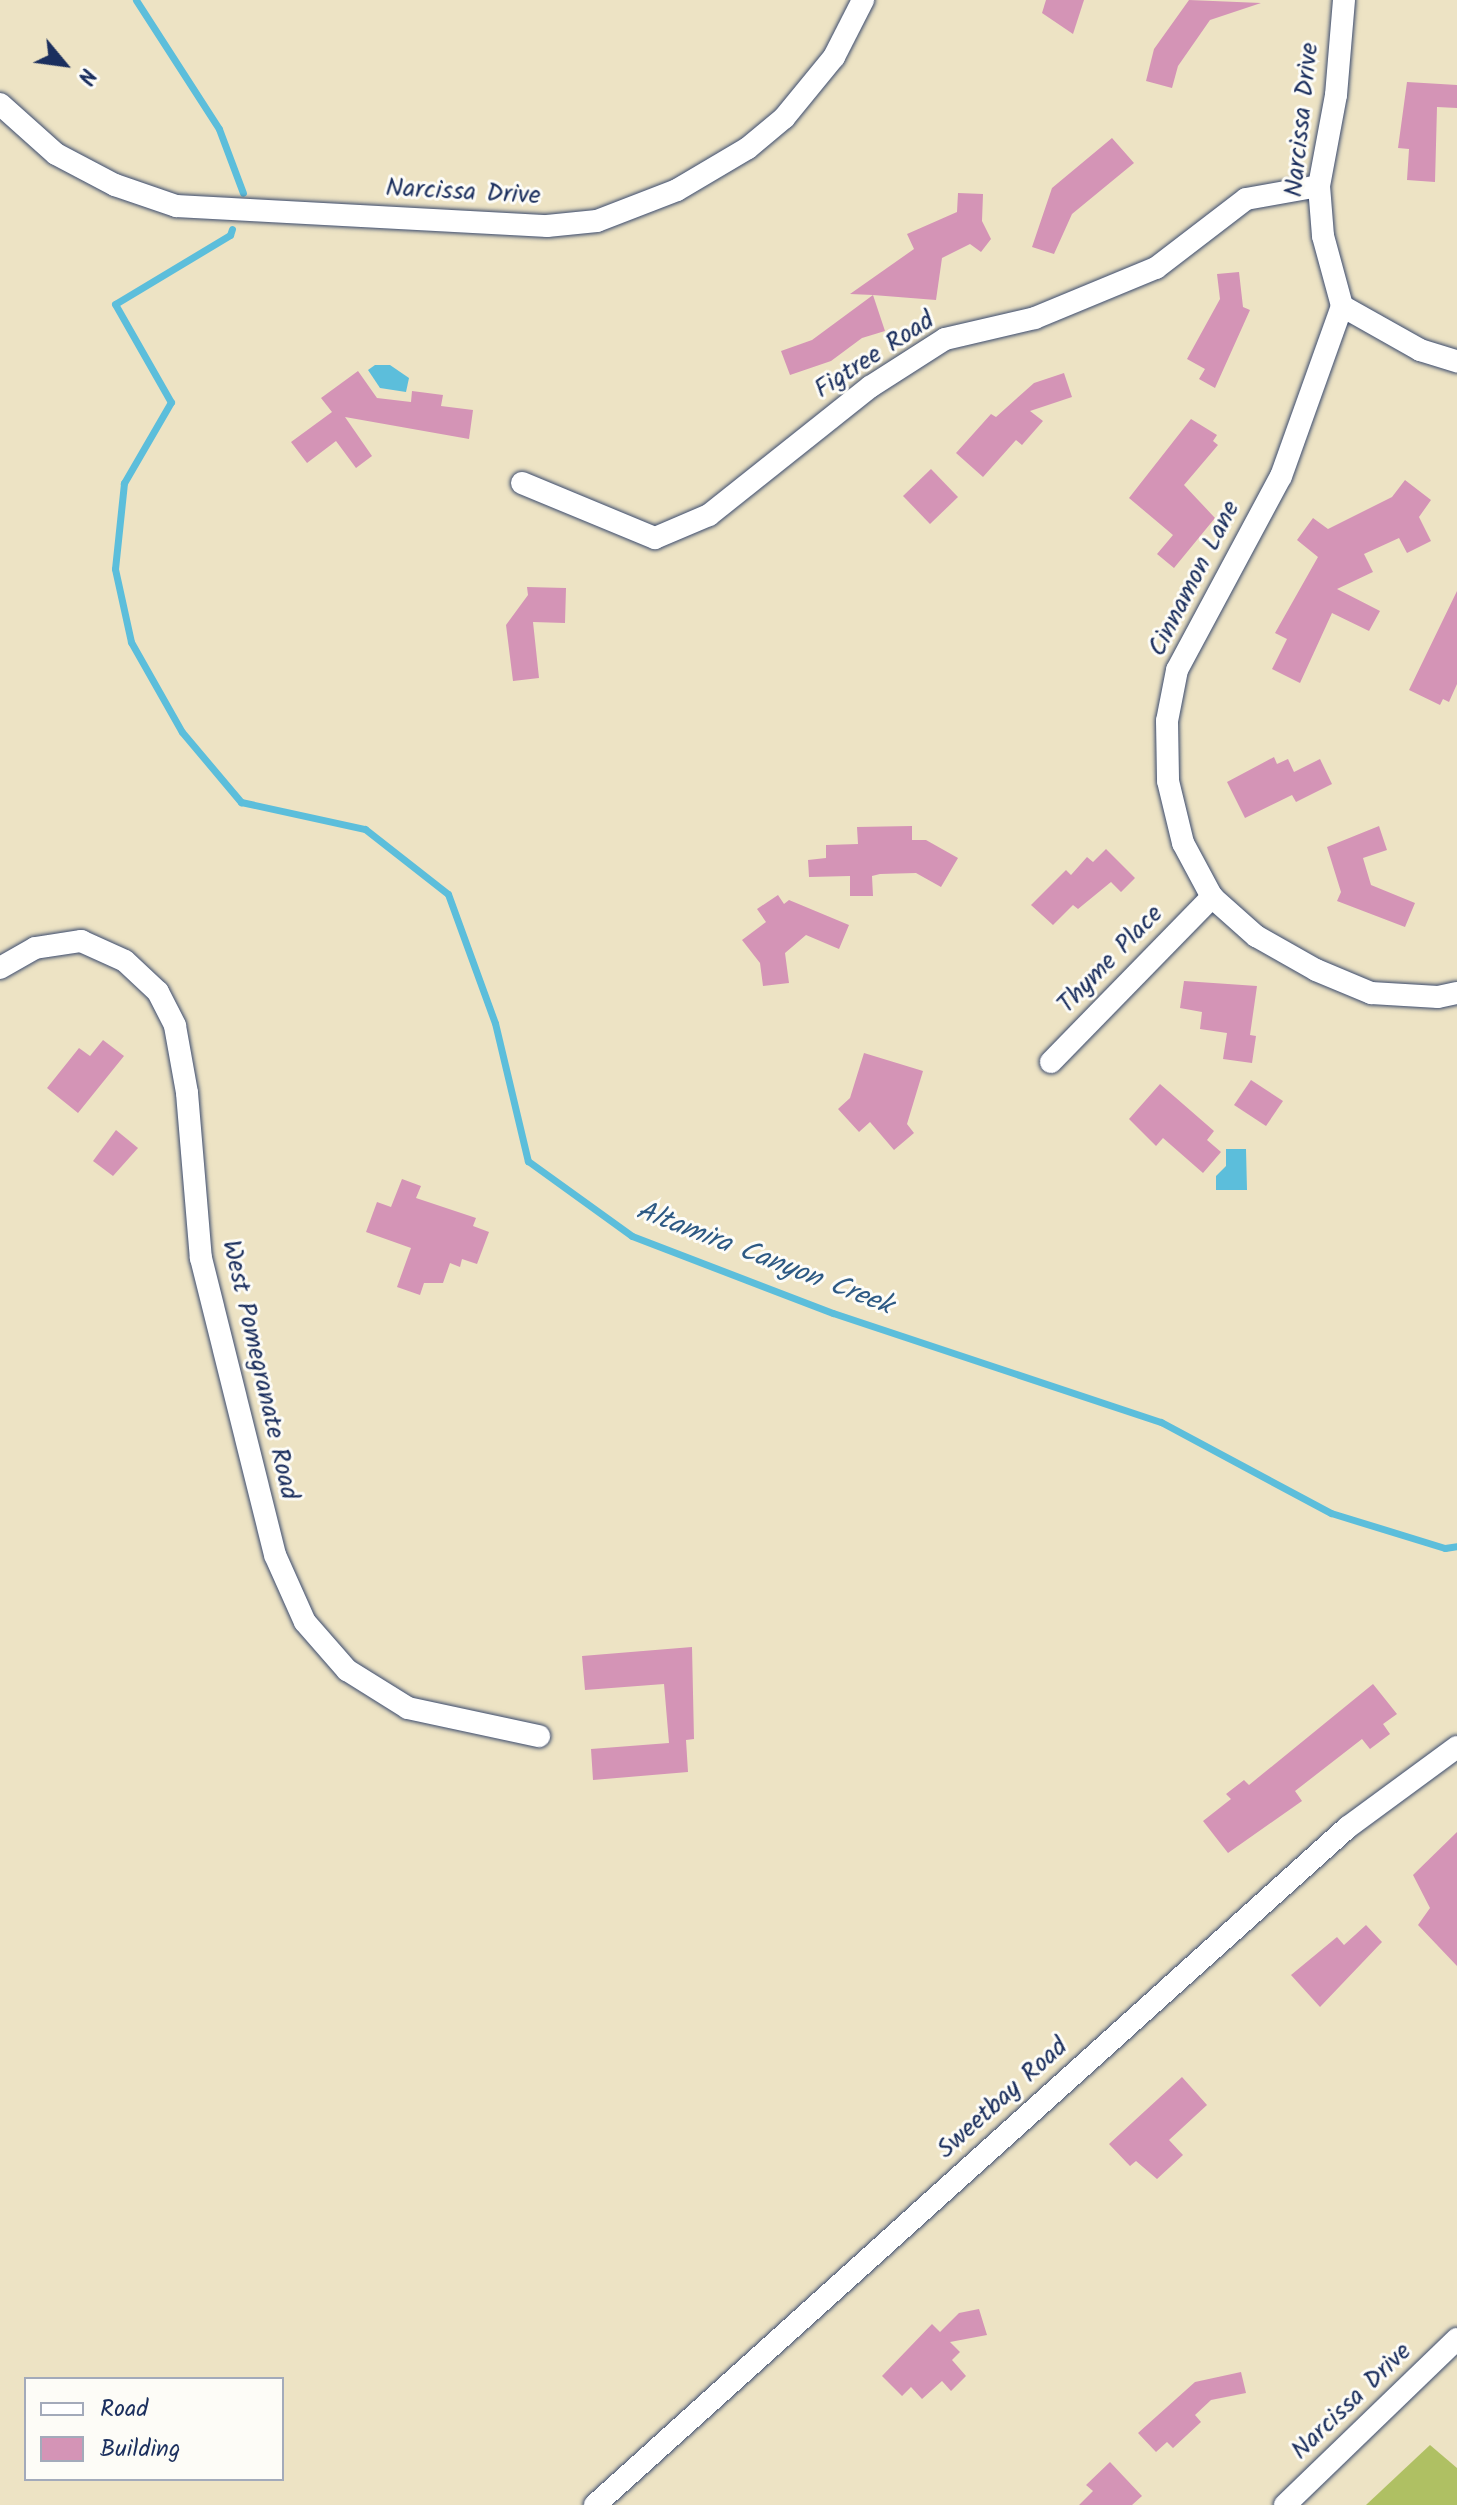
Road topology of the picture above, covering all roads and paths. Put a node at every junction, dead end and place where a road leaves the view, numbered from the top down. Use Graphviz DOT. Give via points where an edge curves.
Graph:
graph roads {
  1 [pos="863,0"];
  2 [pos="1344,0"];
  3 [pos="0,104"];
  4 [pos="1319,186"];
  5 [pos="1342,306"];
  6 [pos="1457,361"];
  7 [pos="522,483"];
  8 [pos="1212,897"];
  9 [pos="0,968"];
  10 [pos="1457,993"];
  11 [pos="1051,1062"];
  12 [pos="539,1736"];
  13 [pos="1457,1747"];
  14 [pos="1457,2339"];
  15 [pos="595,2505"];
  16 [pos="1285,2505"];
  1 -- 3 [label="street, Narcissa Drive" via="834,57 784,118 748,148 677,190 597,221 547,226 176,206 115,185 56,154"];
  2 -- 4 [label="street, Narcissa Drive" via="1336,95"];
  4 -- 5 [label="street, Narcissa Drive" via="1323,236"];
  4 -- 7 [label="street, Figtree Road" via="1246,199 1156,268 1035,318 945,339 870,387 709,515 655,538"];
  5 -- 6 [label="street" via="1420,350"];
  5 -- 8 [label="street, Cinnamon Lane" via="1281,476 1177,670 1167,721 1168,781 1183,843"];
  8 -- 10 [label="street, Cinnamon Lane" via="1256,936 1371,993"];
  8 -- 11 [label="street, Thyme Place"];
  9 -- 12 [label="street, West Pomegranate Road" via="35,948 81,941 125,961 158,992 175,1026 187,1093 200,1253 275,1555 305,1622 347,1670 408,1708"];
  13 -- 15 [label="street, Sweetbay Road" via="1348,1827"];
  14 -- 16 [label="street, Narcissa Drive"];
}
